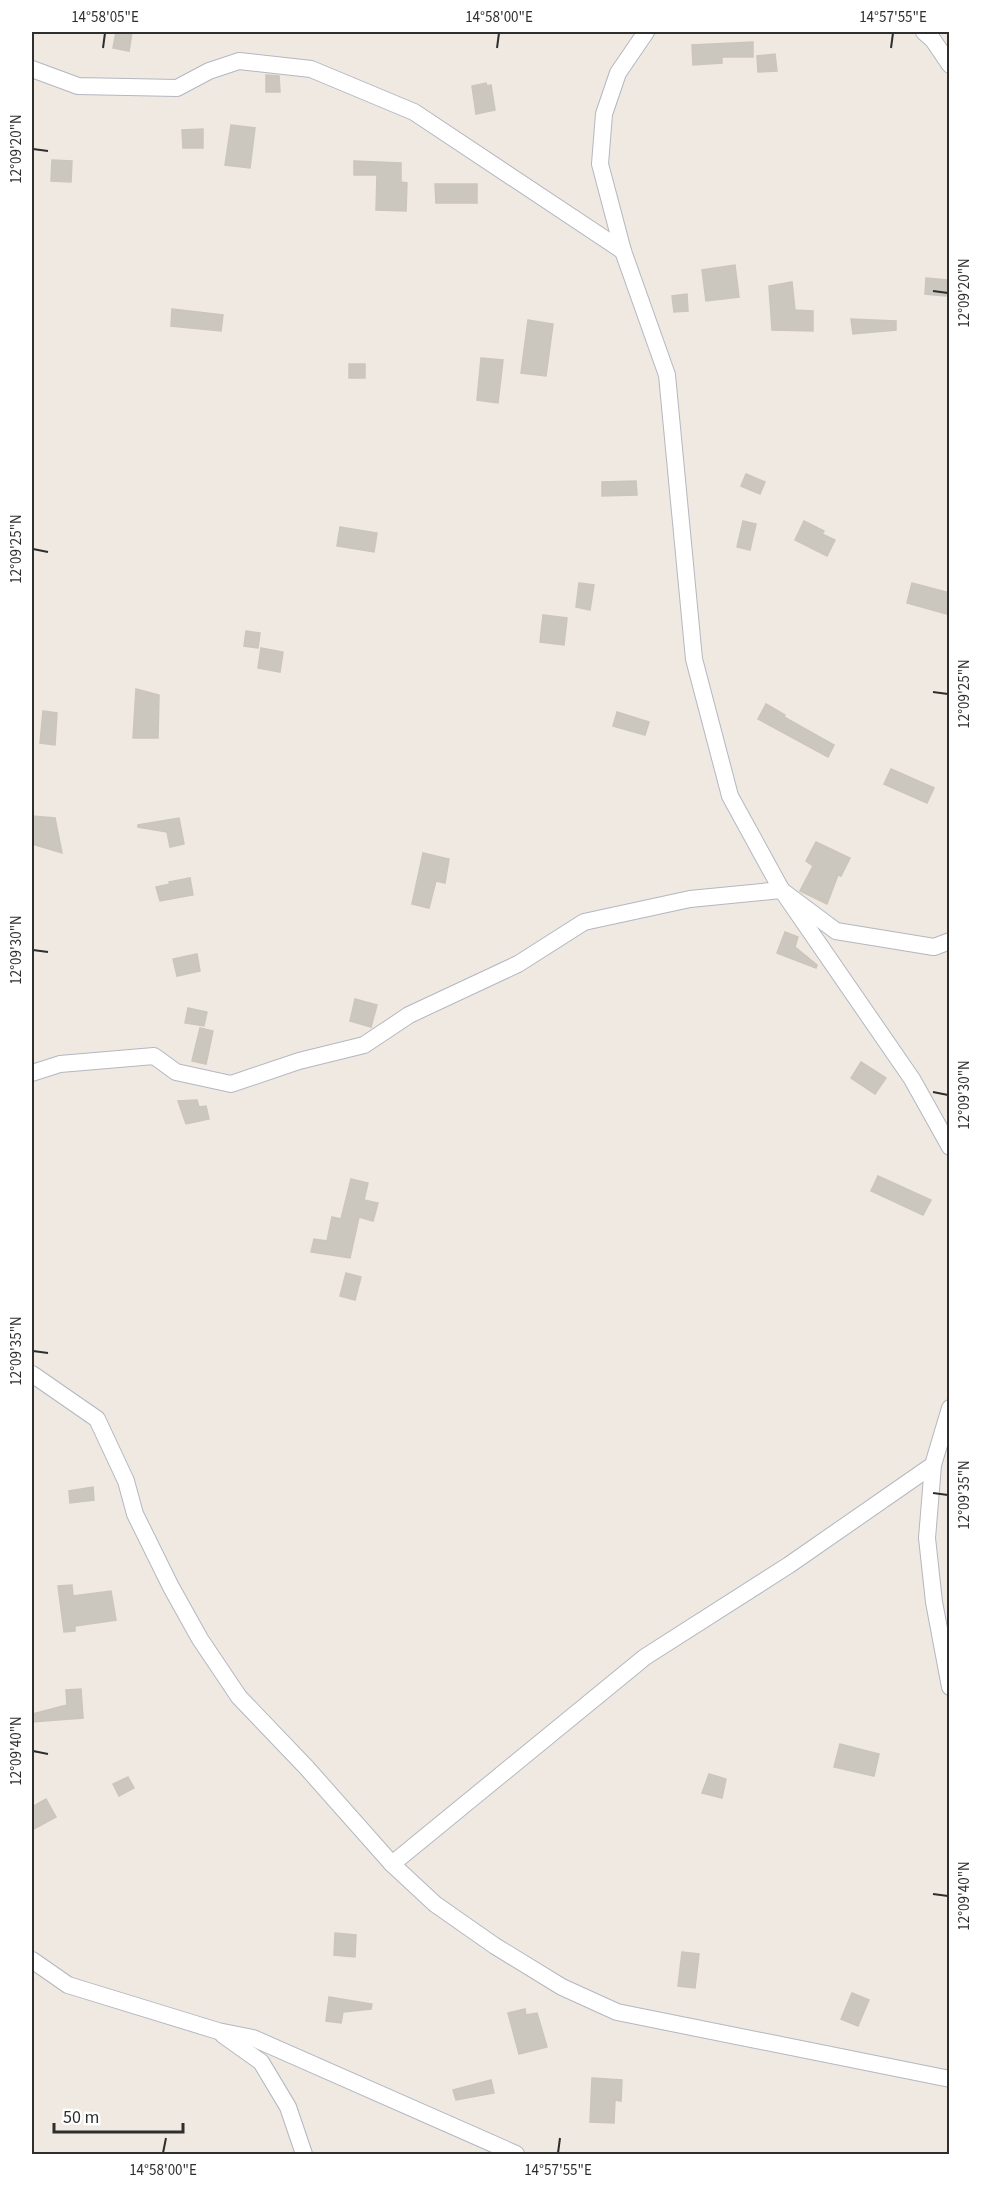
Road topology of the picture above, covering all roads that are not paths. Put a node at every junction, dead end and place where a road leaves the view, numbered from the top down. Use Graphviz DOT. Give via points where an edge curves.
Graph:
graph roads {
  1 [pos="646,32"];
  2 [pos="924,32"];
  3 [pos="950,65"];
  4 [pos="32,69"];
  5 [pos="623,251"];
  6 [pos="781,890"];
  7 [pos="950,941"];
  8 [pos="32,1073"];
  9 [pos="950,1147"];
  10 [pos="32,1374"];
  11 [pos="950,1408"];
  12 [pos="933,1465"];
  13 [pos="950,1687"];
  14 [pos="393,1864"];
  15 [pos="32,1960"];
  16 [pos="218,2031"];
  17 [pos="950,2079"];
  18 [pos="304,2154"];
  19 [pos="516,2154"];
  1 -- 5 [label="street" via="618,73 604,114 600,164"];
  2 -- 3 [label="street"];
  4 -- 5 [label="street" via="78,86 177,88 239,61 311,69 414,112"];
  5 -- 6 [label="street" via="667,375 694,659 730,796"];
  6 -- 7 [label="street" via="836,931 934,947"];
  6 -- 8 [label="street" via="690,899 584,922 518,964 409,1015 364,1046 299,1061 231,1084 176,1072 154,1056 60,1064"];
  6 -- 9 [label="street" via="912,1079"];
  10 -- 14 [label="street" via="97,1419 126,1481 135,1514 200,1639 239,1697"];
  11 -- 12 [label="street"];
  12 -- 13 [label="street" via="927,1538"];
  12 -- 14 [label="street" via="789,1565 645,1657"];
  14 -- 17 [label="street" via="435,1904 495,1946 562,1987 617,2012"];
  15 -- 16 [label="street" via="68,1985"];
  16 -- 18 [label="street" via="261,2062 288,2107"];
  16 -- 19 [label="street" via="253,2038"];
}
